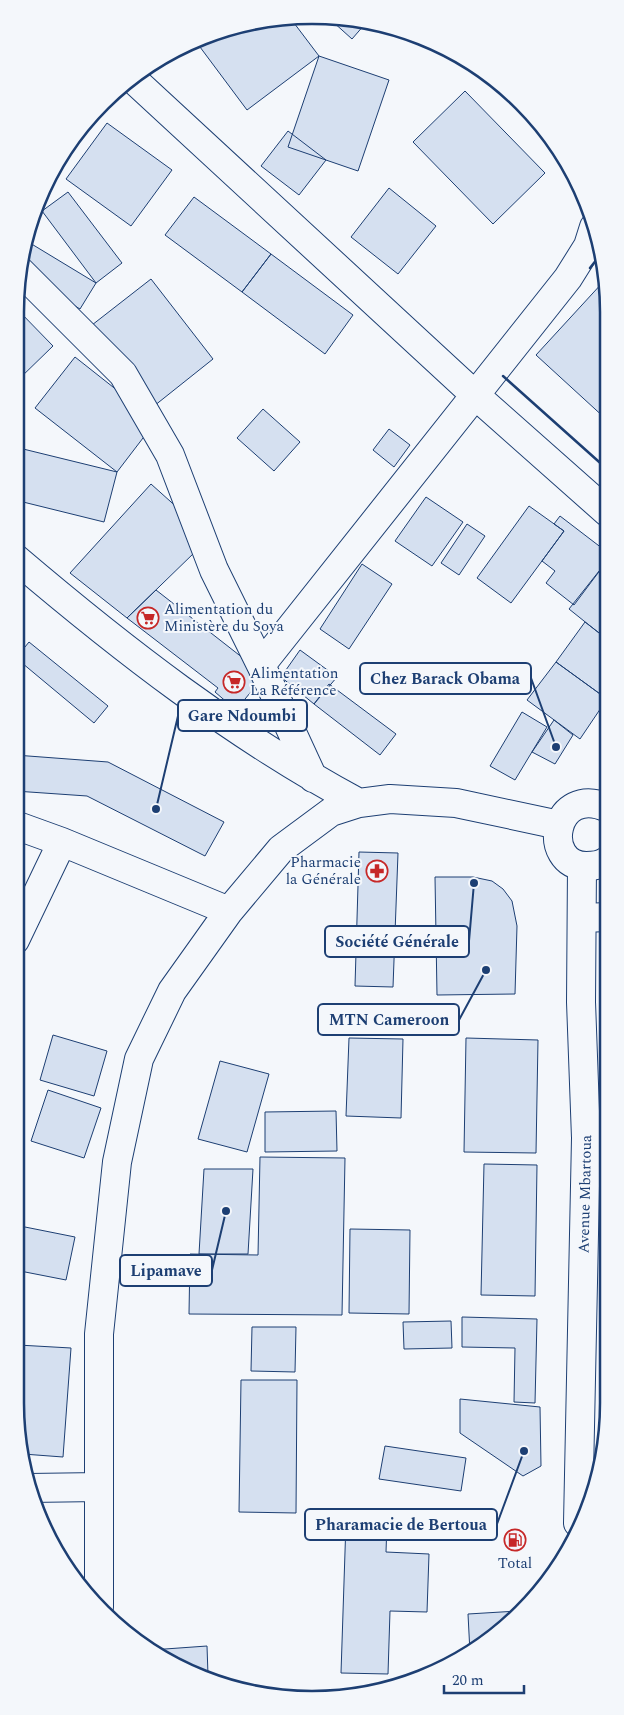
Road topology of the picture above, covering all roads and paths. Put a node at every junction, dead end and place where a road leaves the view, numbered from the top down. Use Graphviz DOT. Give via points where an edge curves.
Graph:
graph roads {
  1 [pos="137,83"];
  2 [pos="590,238"];
  3 [pos="26,278"];
  4 [pos="474,394"];
  5 [pos="600,506"];
  6 [pos="24,566"];
  7 [pos="261,665"];
  8 [pos="314,778"];
  9 [pos="359,802"];
  10 [pos="600,805"];
  11 [pos="559,825"];
  12 [pos="24,828"];
  13 [pos="62,842"];
  14 [pos="595,863"];
  15 [pos="229,911"];
  16 [pos="595,918"];
  17 [pos="24,921"];
  18 [pos="99,1487"];
  19 [pos="37,1488"];
  20 [pos="578,1512"];
  21 [pos="99,1597"];
  1 -- 4 [label="main road"];
  2 -- 4 [label="main road" via="568,278"];
  3 -- 7 [label="main road" via="123,374 170,455 214,570"];
  4 -- 5 [label="main road"];
  4 -- 7 [label="main road"];
  6 -- 8 [label="main road" via="163,678"];
  7 -- 8 [label="main road"];
  8 -- 9 [label="main road"];
  9 -- 11 [label="main road" via="390,800 456,804"];
  9 -- 15 [label="main road" via="331,812 281,849"];
  10 -- 11 [label="main road" via="585,803 574,807"];
  11 -- 14 [label="main road" via="559,846 564,855 572,862"];
  12 -- 13 [label="main road"];
  13 -- 15 [label="main road"];
  13 -- 17 [label="main road"];
  14 -- 16 [label="main road, Avenue Mbartoua"];
  15 -- 18 [label="main road" via="172,991 139,1059 117,1162 99,1334"];
  16 -- 20 [label="main road, Avenue Mbartoua" via="581,1002 586,1138"];
  18 -- 19 [label="main road"];
  18 -- 21 [label="main road"];
}
